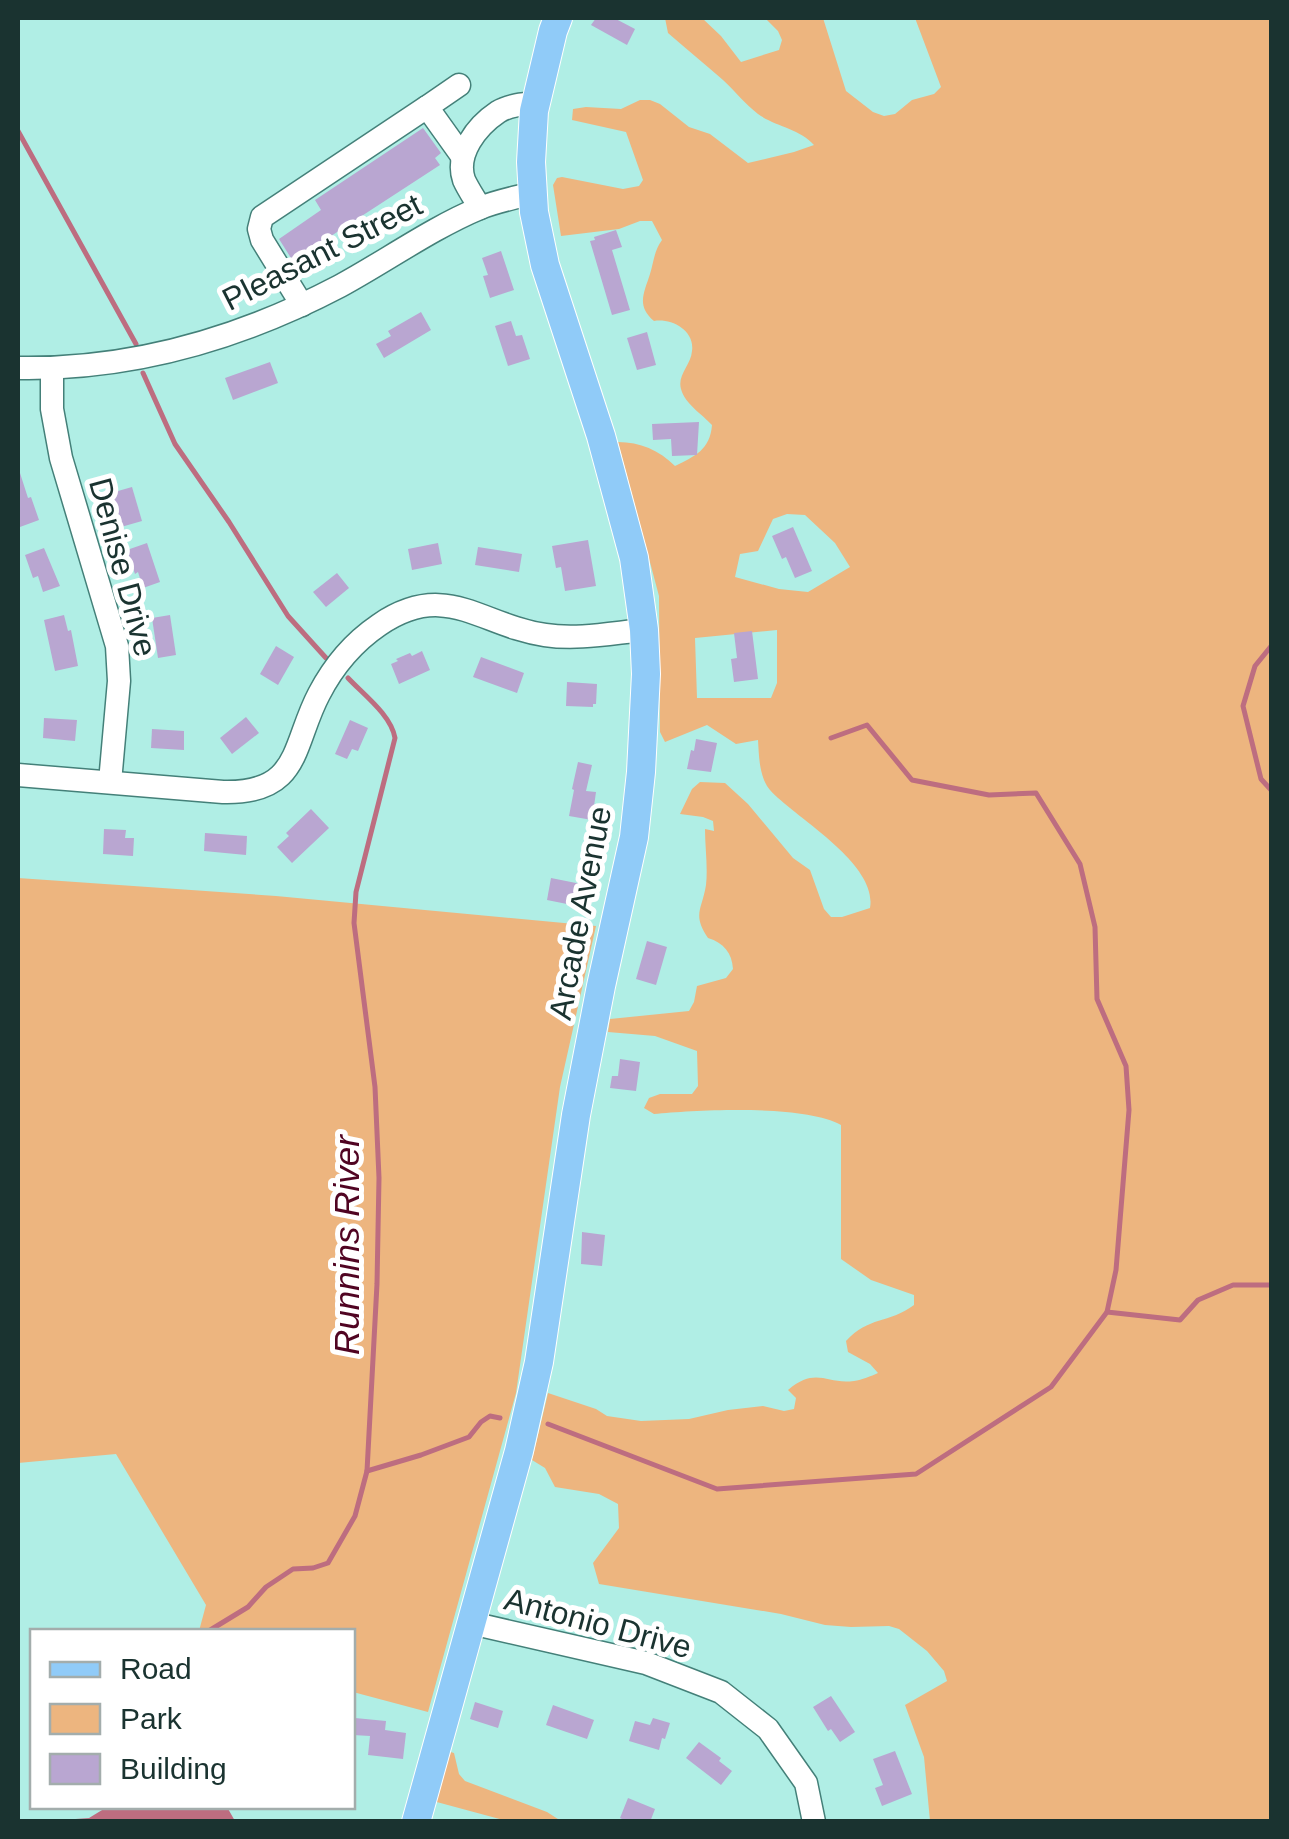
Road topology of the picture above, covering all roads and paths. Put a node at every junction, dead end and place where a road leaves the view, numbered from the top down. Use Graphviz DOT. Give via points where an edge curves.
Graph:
graph roads {
  1 [pos="558,18"];
  2 [pos="460,85"];
  3 [pos="537,103"];
  4 [pos="427,107"];
  5 [pos="463,167"];
  6 [pos="532,193"];
  7 [pos="480,208"];
  8 [pos="302,304"];
  9 [pos="18,368"];
  10 [pos="52,368"];
  11 [pos="644,630"];
  12 [pos="18,774"];
  13 [pos="110,782"];
  14 [pos="471,1623"];
  15 [pos="416,1822"];
  16 [pos="814,1822"];
  1 -- 3 [label="main road, Arcade Avenue"];
  2 -- 4 [label="street"];
  3 -- 5 [label="street" via="498,112 471,138"];
  3 -- 6 [label="main road, Arcade Avenue"];
  4 -- 5 [label="street"];
  4 -- 8 [label="street" via="262,217 262,240"];
  5 -- 7 [label="street"];
  6 -- 7 [label="street, Pleasant Street"];
  6 -- 11 [label="main road, Arcade Avenue" via="546,265 626,519"];
  7 -- 8 [label="street, Pleasant Street"];
  8 -- 10 [label="street, Pleasant Street" via="201,344"];
  9 -- 10 [label="street, Pleasant Street"];
  10 -- 13 [label="street, Denise Drive" via="61,458 117,646"];
  11 -- 13 [label="street" via="562,637 456,606 411,609 376,626 345,656 319,694 290,764 270,783 239,793"];
  11 -- 14 [label="main road, Arcade Avenue" via="634,837 576,1115 539,1362"];
  12 -- 13 [label="street"];
  14 -- 15 [label="main road, Arcade Avenue"];
  14 -- 16 [label="street, Antonio Drive" via="646,1664 721,1692 768,1730 806,1783"];
}
